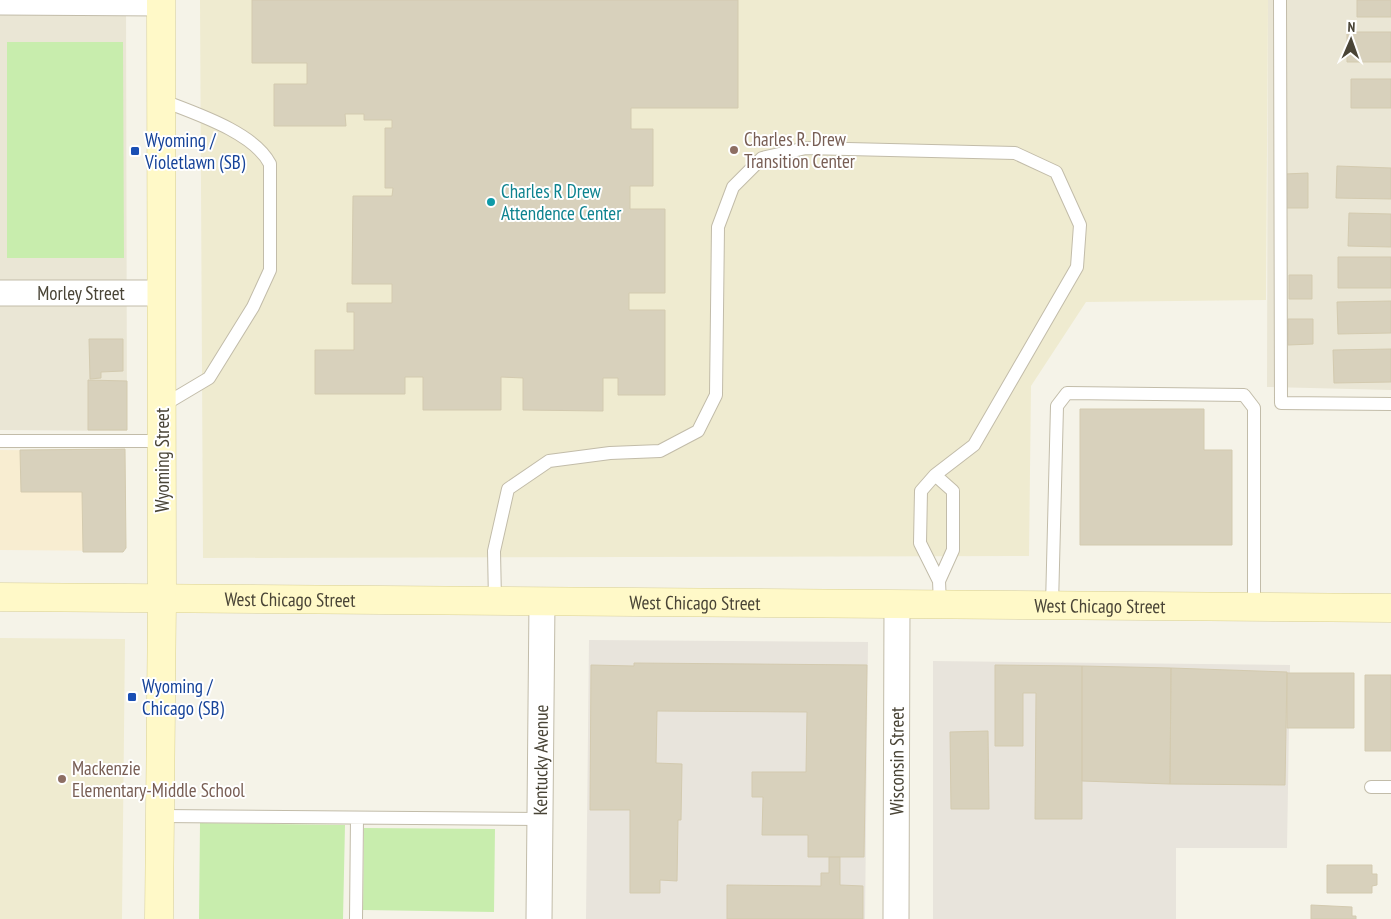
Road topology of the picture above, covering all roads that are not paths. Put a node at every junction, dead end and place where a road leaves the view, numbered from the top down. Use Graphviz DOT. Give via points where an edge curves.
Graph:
graph roads {
  1 [pos="1280,0"];
  2 [pos="161,1"];
  3 [pos="0,2"];
  4 [pos="161,100"];
  5 [pos="0,293"];
  6 [pos="162,293"];
  7 [pos="1391,404"];
  8 [pos="162,406"];
  9 [pos="0,441"];
  10 [pos="162,441"];
  11 [pos="935,475"];
  12 [pos="940,592"];
  13 [pos="0,597"];
  14 [pos="162,598"];
  15 [pos="495,601"];
  16 [pos="542,601"];
  17 [pos="897,604"];
  18 [pos="1052,605"];
  19 [pos="1254,607"];
  20 [pos="1391,608"];
  21 [pos="1371,787"];
  22 [pos="1391,787"];
  23 [pos="160,816"];
  24 [pos="357,818"];
  25 [pos="540,819"];
  26 [pos="159,919"];
  27 [pos="356,919"];
  28 [pos="539,919"];
  29 [pos="896,919"];
  1 -- 7 [label="lane" via="1281,403"];
  2 -- 3 [label="street"];
  2 -- 4 [label="street, Wyoming Street"];
  4 -- 6 [label="street, Wyoming Street"];
  4 -- 8 [label="lane" via="221,124 265,153 270,164 270,270 253,307 209,378"];
  5 -- 6 [label="street, Morley Street"];
  6 -- 8 [label="street, Wyoming Street"];
  8 -- 10 [label="street, Wyoming Street"];
  9 -- 10 [label="lane"];
  10 -- 14 [label="street, Wyoming Street"];
  11 -- 12 [label="lane" via="921,491 920,543"];
  11 -- 12 [label="lane" via="953,491 953,550"];
  11 -- 15 [label="lane" via="974,445 1076,267 1080,225 1056,172 1015,153 806,148 762,158 734,187 718,227 716,395 698,430 660,451 610,453 550,461 508,489 494,550"];
  12 -- 17 [label="street, West Chicago Street"];
  12 -- 18 [label="street, West Chicago Street"];
  13 -- 14 [label="street, West Chicago Street"];
  14 -- 15 [label="street, West Chicago Street"];
  14 -- 23 [label="street, Wyoming Street"];
  15 -- 16 [label="street, West Chicago Street"];
  16 -- 17 [label="street, West Chicago Street"];
  16 -- 25 [label="street, Kentucky Avenue"];
  17 -- 29 [label="street, Wisconsin Street"];
  18 -- 19 [label="street, West Chicago Street"];
  18 -- 19 [label="lane" via="1057,406 1067,393 1087,393 1244,395 1254,408"];
  19 -- 20 [label="street, West Chicago Street"];
  21 -- 22 [label="lane"];
  23 -- 24 [label="lane"];
  23 -- 26 [label="street, Wyoming Street"];
  24 -- 25 [label="lane"];
  24 -- 27 [label="lane"];
  25 -- 28 [label="street, Kentucky Avenue"];
}
